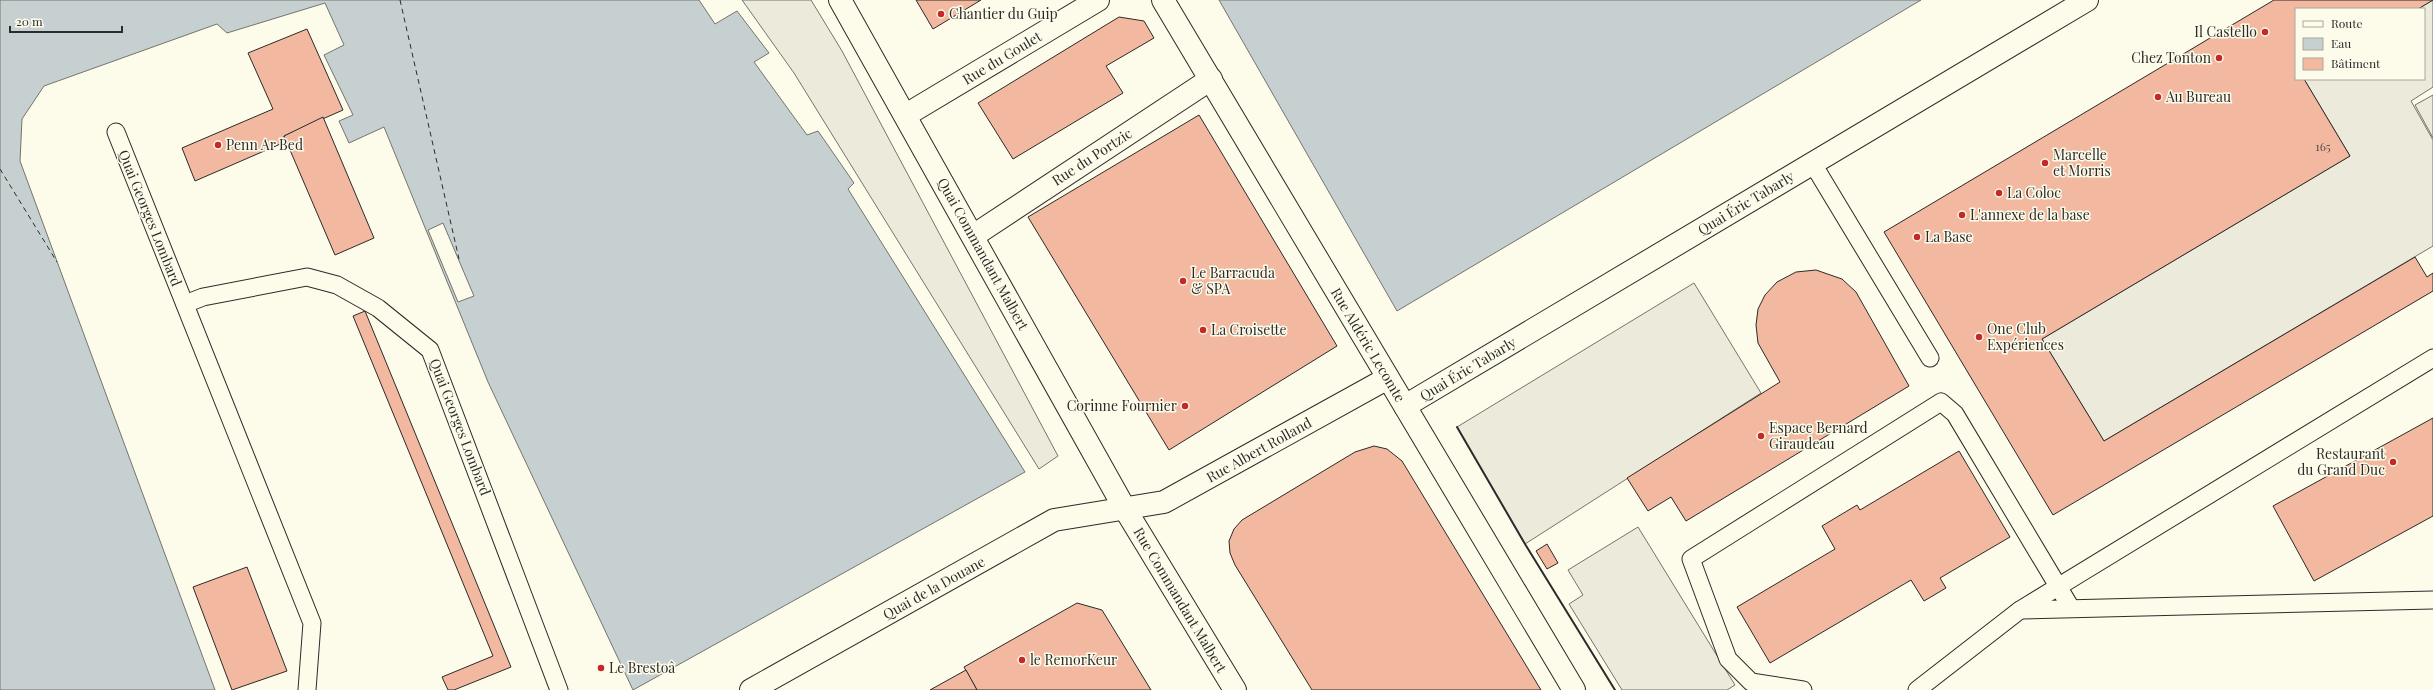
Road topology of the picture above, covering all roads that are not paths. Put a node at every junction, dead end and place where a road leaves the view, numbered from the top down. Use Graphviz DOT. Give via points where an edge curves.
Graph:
graph roads {
  1 [pos="840,0"];
  2 [pos="1098,0"];
  3 [pos="1163,0"];
  4 [pos="2087,0"];
  5 [pos="1211,79"];
  6 [pos="906,115"];
  7 [pos="116,132"];
  8 [pos="1813,164"];
  9 [pos="973,236"];
  10 [pos="185,304"];
  11 [pos="1930,358"];
  12 [pos="2433,358"];
  13 [pos="1388,378"];
  14 [pos="1405,406"];
  15 [pos="1125,509"];
  16 [pos="2057,587"];
  17 [pos="2433,600"];
  18 [pos="2071,608"];
  19 [pos="2020,610"];
  20 [pos="308,690"];
  21 [pos="559,690"];
  22 [pos="751,690"];
  23 [pos="1235,690"];
  24 [pos="1574,690"];
  25 [pos="1802,690"];
  26 [pos="1917,690"];
  1 -- 6 [label="street, Quai Commandant Malbert"];
  2 -- 6 [label="street, Rue du Goulet"];
  3 -- 5 [label="street, Rue Aldéric Lecomte"];
  4 -- 8 [label="street, Quai Éric Tabarly"];
  5 -- 9 [label="street, Rue du Portzic"];
  5 -- 13 [label="street, Rue Aldéric Lecomte"];
  6 -- 9 [label="street, Quai Commandant Malbert"];
  7 -- 10 [label="lane, Quai Georges Lombard"];
  8 -- 11 [label="lane"];
  8 -- 14 [label="street, Quai Éric Tabarly"];
  9 -- 15 [label="street, Quai Commandant Malbert"];
  10 -- 20 [label="lane, Quai Georges Lombard" via="312,623"];
  10 -- 21 [label="lane, Quai Georges Lombard" via="203,297 307,277 337,285 378,308 430,350"];
  12 -- 16 [label="lane"];
  13 -- 14 [label="street, Rue Aldéric Lecomte"];
  13 -- 15 [label="street, Rue Albert Rolland" via="1164,502"];
  14 -- 24 [label="street, Rue Aldéric Lecomte"];
  15 -- 22 [label="street, Quai de la Douane" via="1054,520"];
  15 -- 23 [label="street, Rue Commandant Malbert"];
  16 -- 18 [label="lane"];
  16 -- 19 [label="lane"];
  16 -- 25 [label="lane" via="1955,414 1941,402 1691,559 1728,659 1751,682"];
  17 -- 18 [label="lane"];
  18 -- 19 [label="lane"];
  19 -- 26 [label="lane"];
}
